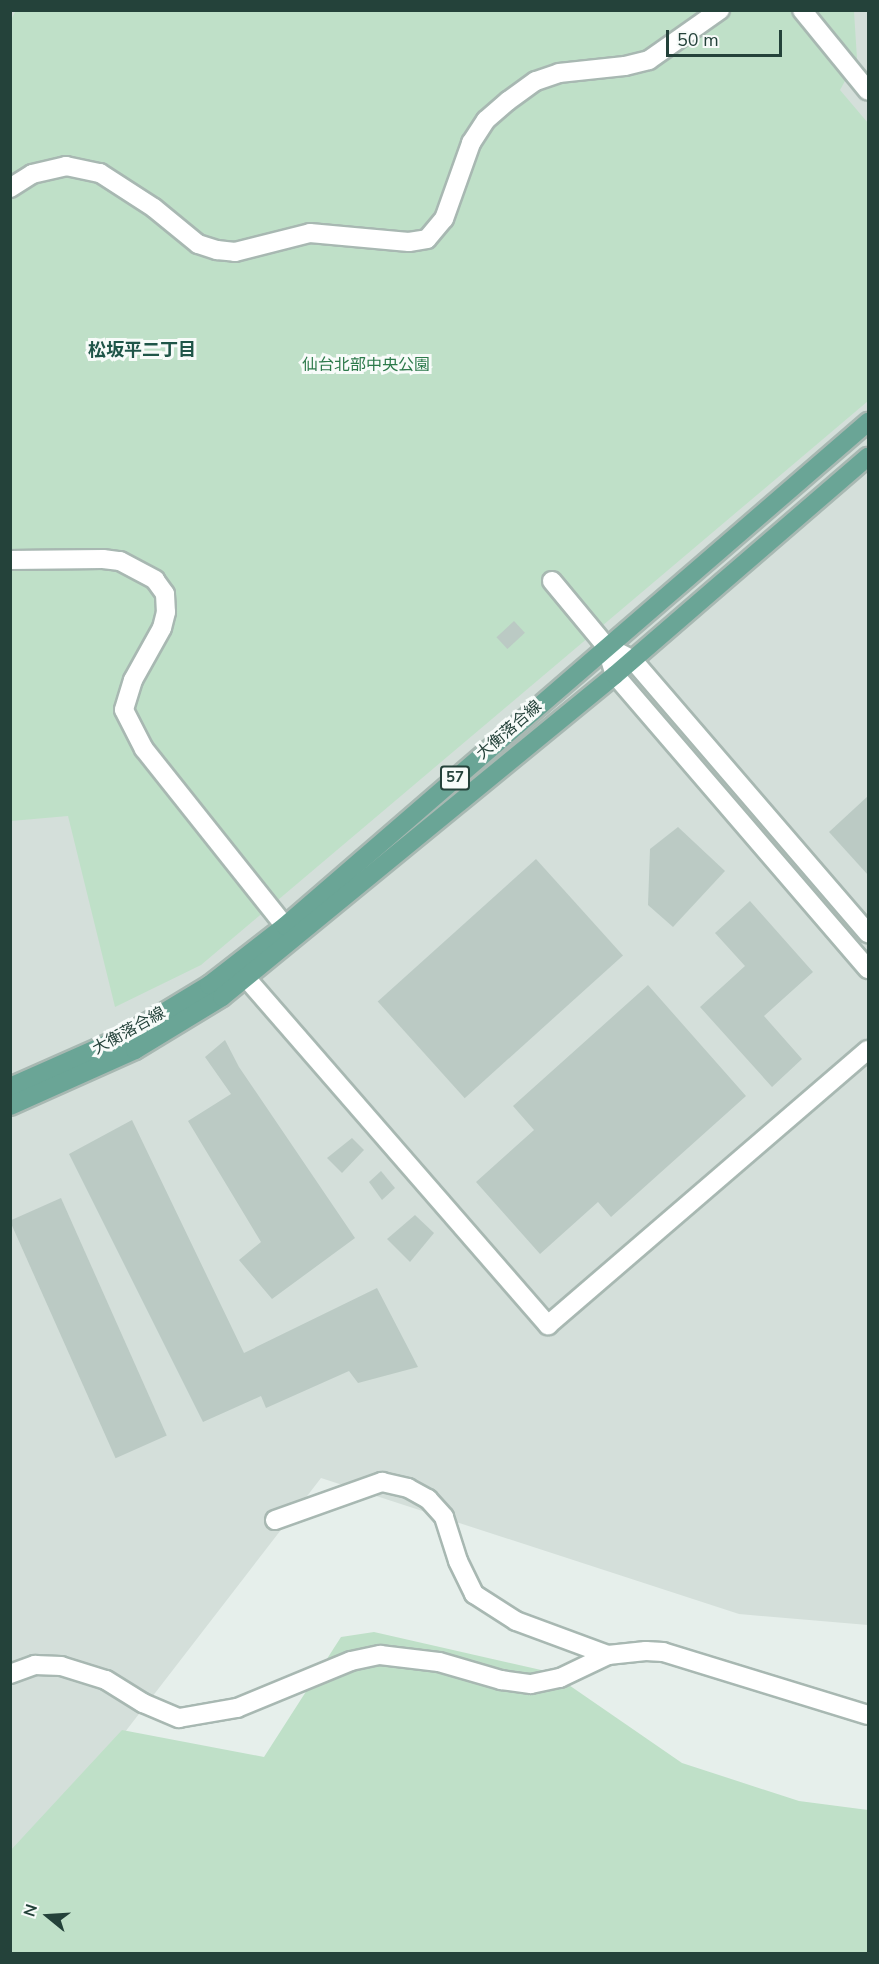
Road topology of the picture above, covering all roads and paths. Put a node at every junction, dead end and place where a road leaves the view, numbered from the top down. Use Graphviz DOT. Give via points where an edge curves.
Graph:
graph roads {
  1 [pos="720,10"];
  2 [pos="802,10"];
  3 [pos="868,92"];
  4 [pos="10,188"];
  5 [pos="868,422"];
  6 [pos="868,457"];
  7 [pos="10,560"];
  8 [pos="552,581"];
  9 [pos="606,646"];
  10 [pos="632,659"];
  11 [pos="615,675"];
  12 [pos="285,926"];
  13 [pos="868,933"];
  14 [pos="868,969"];
  15 [pos="247,979"];
  16 [pos="868,1050"];
  17 [pos="10,1087"];
  18 [pos="10,1106"];
  19 [pos="275,1520"];
  20 [pos="608,1654"];
  21 [pos="10,1674"];
  22 [pos="868,1715"];
  1 -- 4 [label="street" via="649,60 559,73 536,81 508,101 486,120 471,143 444,219 427,239 409,242 310,234 235,252 217,250 198,244 146,202 100,173 66,166 32,174"];
  2 -- 3 [label="street"];
  5 -- 9 [label="main road, 大衡落合線 / 57"];
  6 -- 10 [label="main road, 大衡落合線 / 57"];
  7 -- 12 [label="street" via="103,559 128,565 155,580 165,594 166,612 162,628 133,680 124,710 144,749"];
  8 -- 9 [label="street"];
  9 -- 10 [label="street"];
  9 -- 11 [label="street"];
  9 -- 12 [label="main road, 大衡落合線 / 57"];
  10 -- 11 [label="main road, 大衡落合線 / 57"];
  10 -- 13 [label="street"];
  11 -- 14 [label="street"];
  11 -- 15 [label="main road, 大衡落合線 / 57"];
  12 -- 17 [label="main road, 大衡落合線 / 57" via="209,985 125,1036"];
  15 -- 16 [label="street" via="548,1325"];
  15 -- 18 [label="main road, 大衡落合線 / 57" via="135,1050"];
  19 -- 20 [label="street" via="382,1482 408,1488 428,1499 444,1517 474,1594 516,1621"];
  20 -- 21 [label="street" via="560,1677 531,1684 501,1680 439,1662 380,1655 351,1661 237,1708 179,1718 143,1703 106,1680 61,1666 35,1665"];
  20 -- 22 [label="street" via="663,1652"];
}
